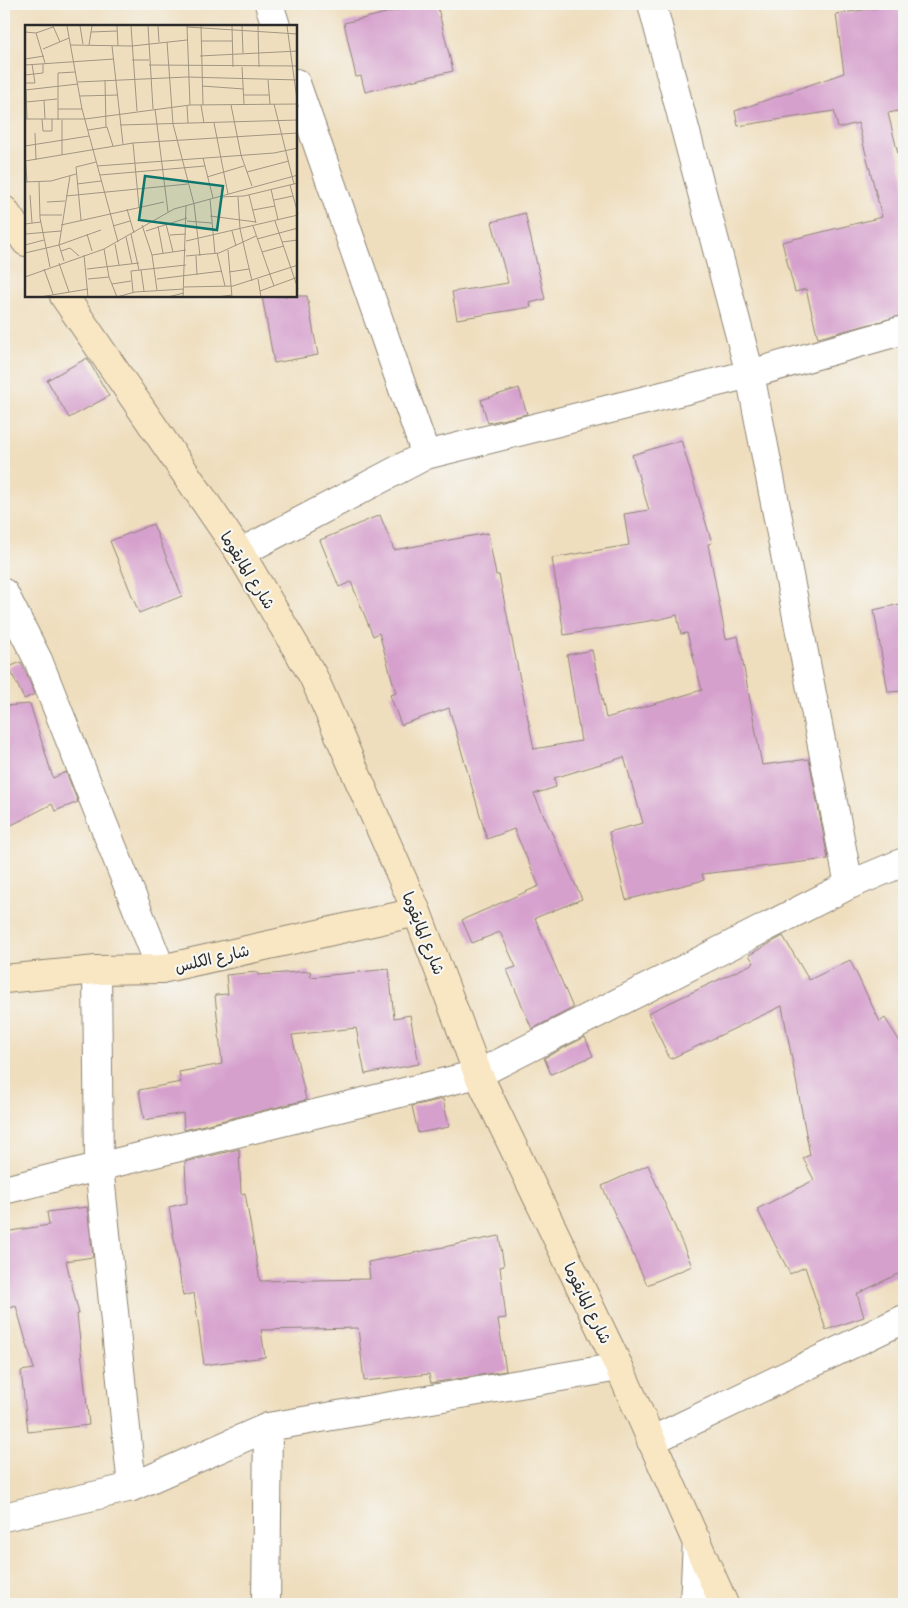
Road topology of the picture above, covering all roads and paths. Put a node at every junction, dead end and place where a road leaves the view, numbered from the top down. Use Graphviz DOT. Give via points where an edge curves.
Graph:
graph roads {
  1 [pos="268,4"];
  2 [pos="652,4"];
  3 [pos="276,25"];
  4 [pos="298,89"];
  5 [pos="4,210"];
  6 [pos="25,241"];
  7 [pos="65,298"];
  8 [pos="904,330"];
  9 [pos="750,374"];
  10 [pos="426,455"];
  11 [pos="240,553"];
  12 [pos="4,593"];
  13 [pos="904,862"];
  14 [pos="849,885"];
  15 [pos="417,912"];
  16 [pos="161,969"];
  17 [pos="97,970"];
  18 [pos="4,979"];
  19 [pos="478,1074"];
  20 [pos="99,1166"];
  21 [pos="4,1190"];
  22 [pos="904,1318"];
  23 [pos="619,1367"];
  24 [pos="268,1427"];
  25 [pos="652,1441"];
  26 [pos="132,1487"];
  27 [pos="4,1517"];
  28 [pos="697,1541"];
  29 [pos="266,1604"];
  30 [pos="694,1604"];
  31 [pos="724,1604"];
  1 -- 3 [label="street"];
  2 -- 9 [label="street"];
  4 -- 10 [label="street"];
  5 -- 6 [label="street"];
  7 -- 11 [label="street, شارع المايقوما"];
  8 -- 9 [label="street"];
  9 -- 10 [label="street"];
  9 -- 14 [label="street"];
  10 -- 11 [label="street"];
  11 -- 15 [label="street, شارع المايقوما" via="313,676"];
  12 -- 16 [label="street" via="38,660"];
  13 -- 14 [label="street"];
  14 -- 19 [label="street"];
  15 -- 16 [label="street, شارع الكلس"];
  15 -- 19 [label="street, شارع المايقوما"];
  16 -- 17 [label="street, شارع الكلس"];
  17 -- 18 [label="street, شارع الكلس"];
  17 -- 20 [label="street"];
  19 -- 20 [label="street"];
  19 -- 23 [label="street, شارع المايقوما"];
  20 -- 21 [label="street"];
  20 -- 26 [label="street"];
  22 -- 25 [label="street"];
  23 -- 24 [label="street"];
  23 -- 25 [label="street, شارع المايقوما"];
  24 -- 26 [label="street"];
  24 -- 29 [label="street"];
  25 -- 28 [label="street, شارع المايقوما"];
  26 -- 27 [label="street"];
  28 -- 30 [label="street"];
  28 -- 31 [label="street, شارع المايقوما"];
}
